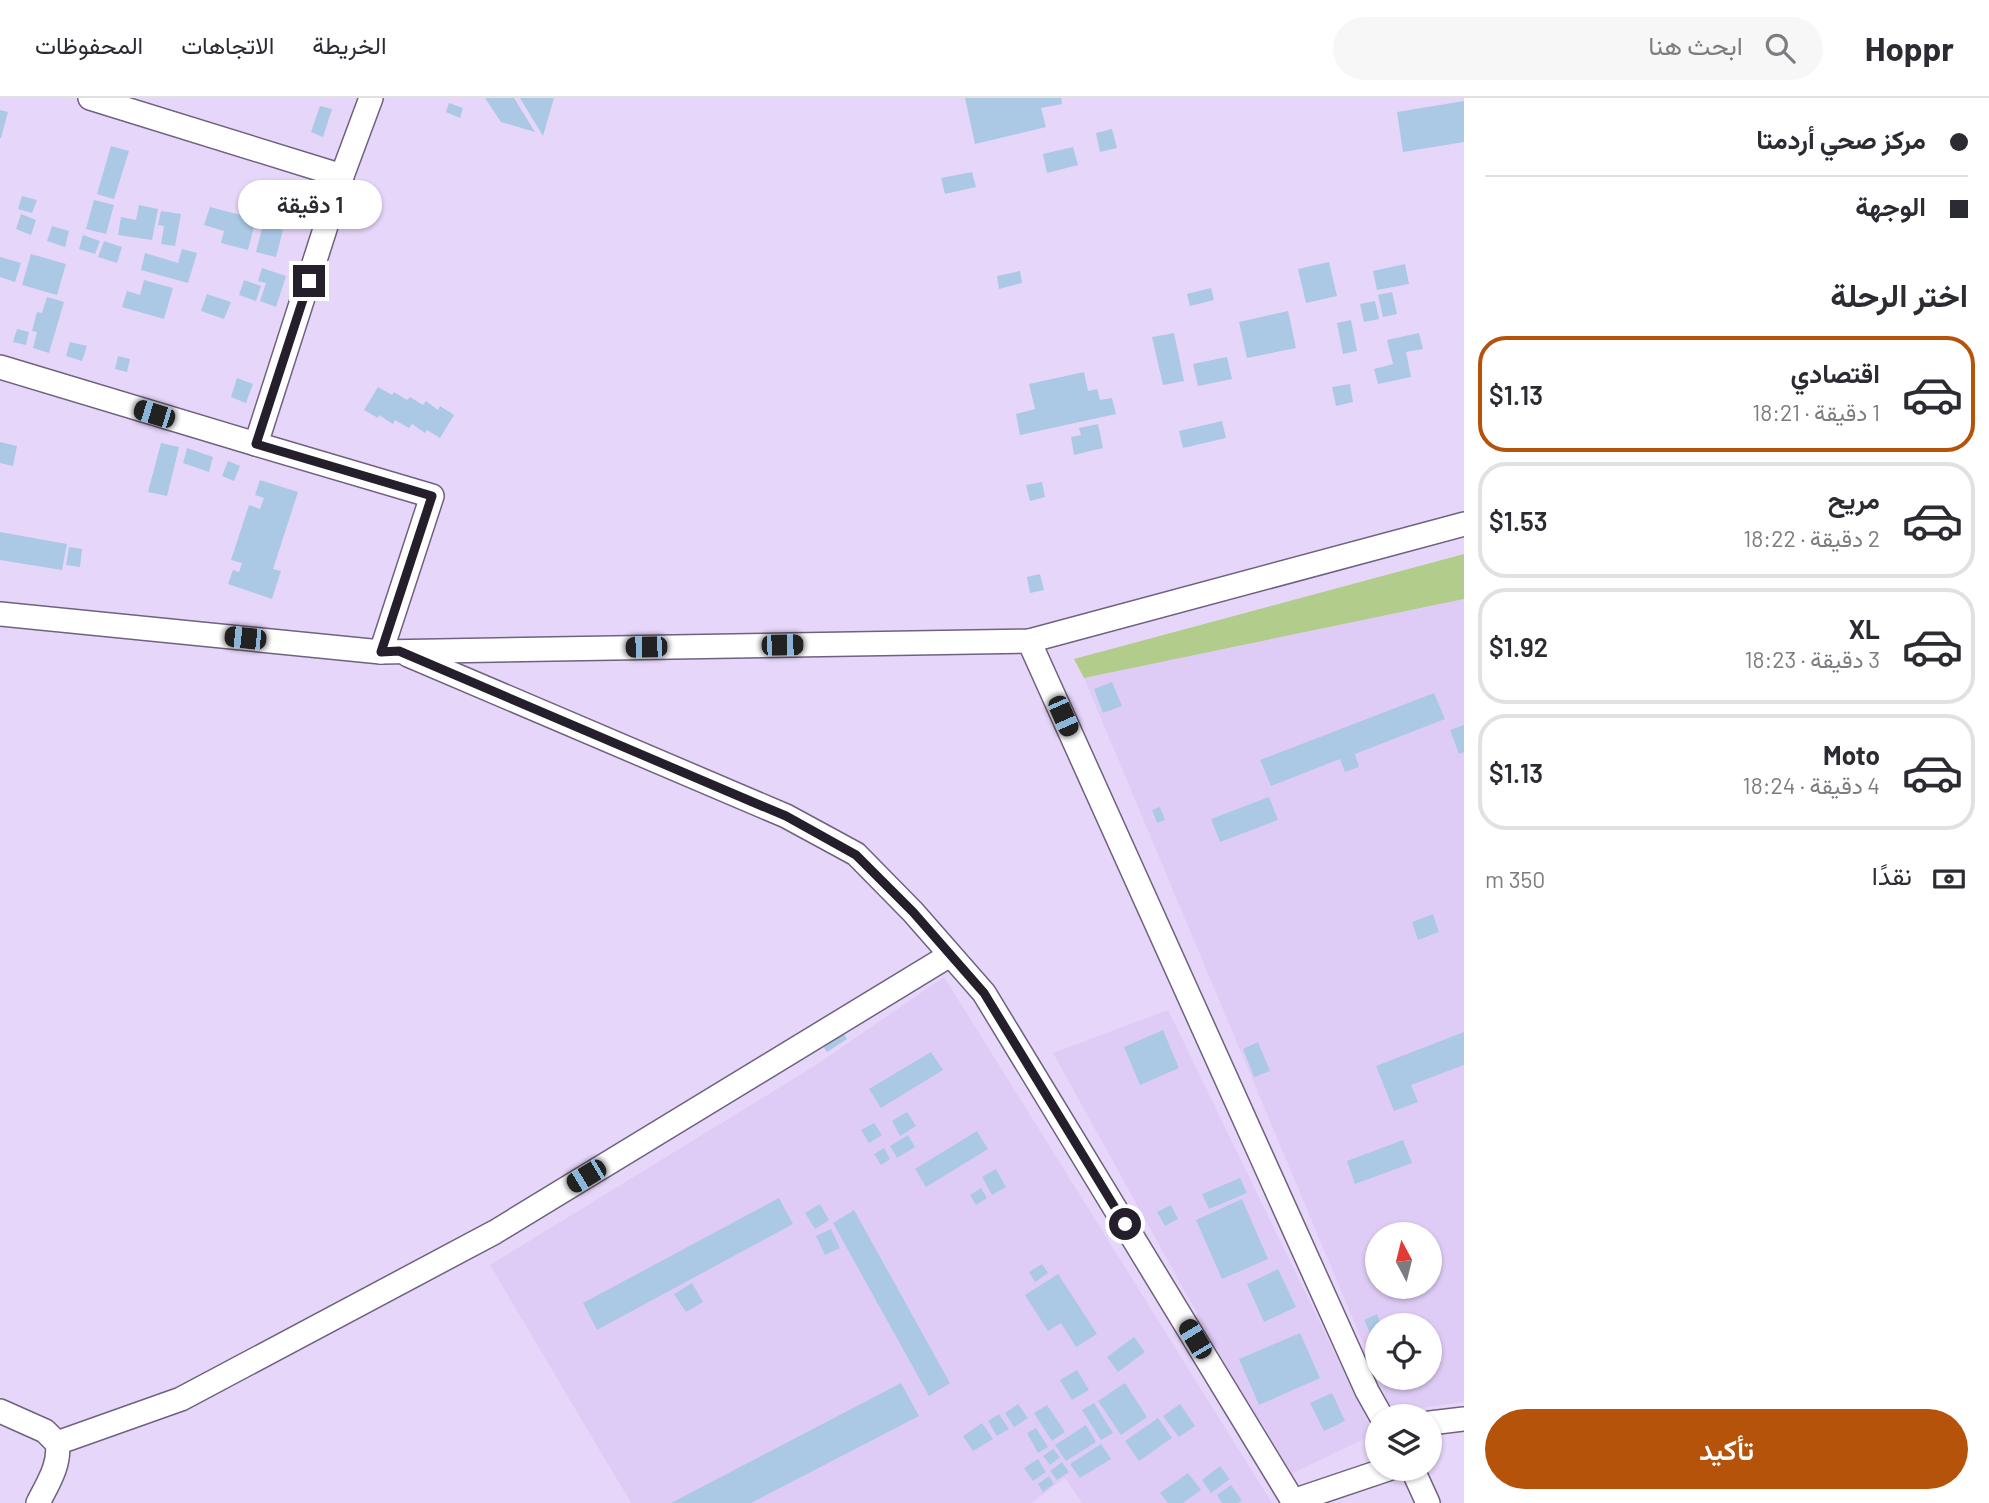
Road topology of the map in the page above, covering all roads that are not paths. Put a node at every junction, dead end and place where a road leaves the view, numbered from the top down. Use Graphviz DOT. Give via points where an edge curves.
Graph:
graph roads {
  1 [pos="90,98"];
  2 [pos="371,98"];
  3 [pos="342,176"];
  4 [pos="0,367"];
  5 [pos="256,444"];
  6 [pos="1464,524"];
  7 [pos="0,614"];
  8 [pos="1029,641"];
  9 [pos="390,652"];
  10 [pos="950,955"];
  11 [pos="1375,1404"];
  12 [pos="0,1411"];
  13 [pos="1464,1419"];
  14 [pos="1442,1422"];
  15 [pos="57,1443"];
  16 [pos="1365,1477"];
  17 [pos="1418,1481"];
  18 [pos="1294,1502"];
  19 [pos="38,1503"];
  20 [pos="1428,1503"];
  1 -- 3 [label="street"];
  2 -- 3 [label="street"];
  3 -- 5 [label="street"];
  4 -- 5 [label="street"];
  5 -- 9 [label="street" via="432,496"];
  6 -- 8 [label="street"];
  7 -- 9 [label="street"];
  8 -- 9 [label="street"];
  8 -- 11 [label="street"];
  9 -- 10 [label="street" via="797,822 856,855"];
  10 -- 15 [label="street" via="495,1232 181,1399"];
  10 -- 18 [label="street" via="984,993"];
  12 -- 15 [label="street" via="45,1431"];
  13 -- 14 [label="street"];
  15 -- 19 [label="street" via="58,1456"];
  16 -- 18 [label="street"];
  17 -- 20 [label="street"];
}
